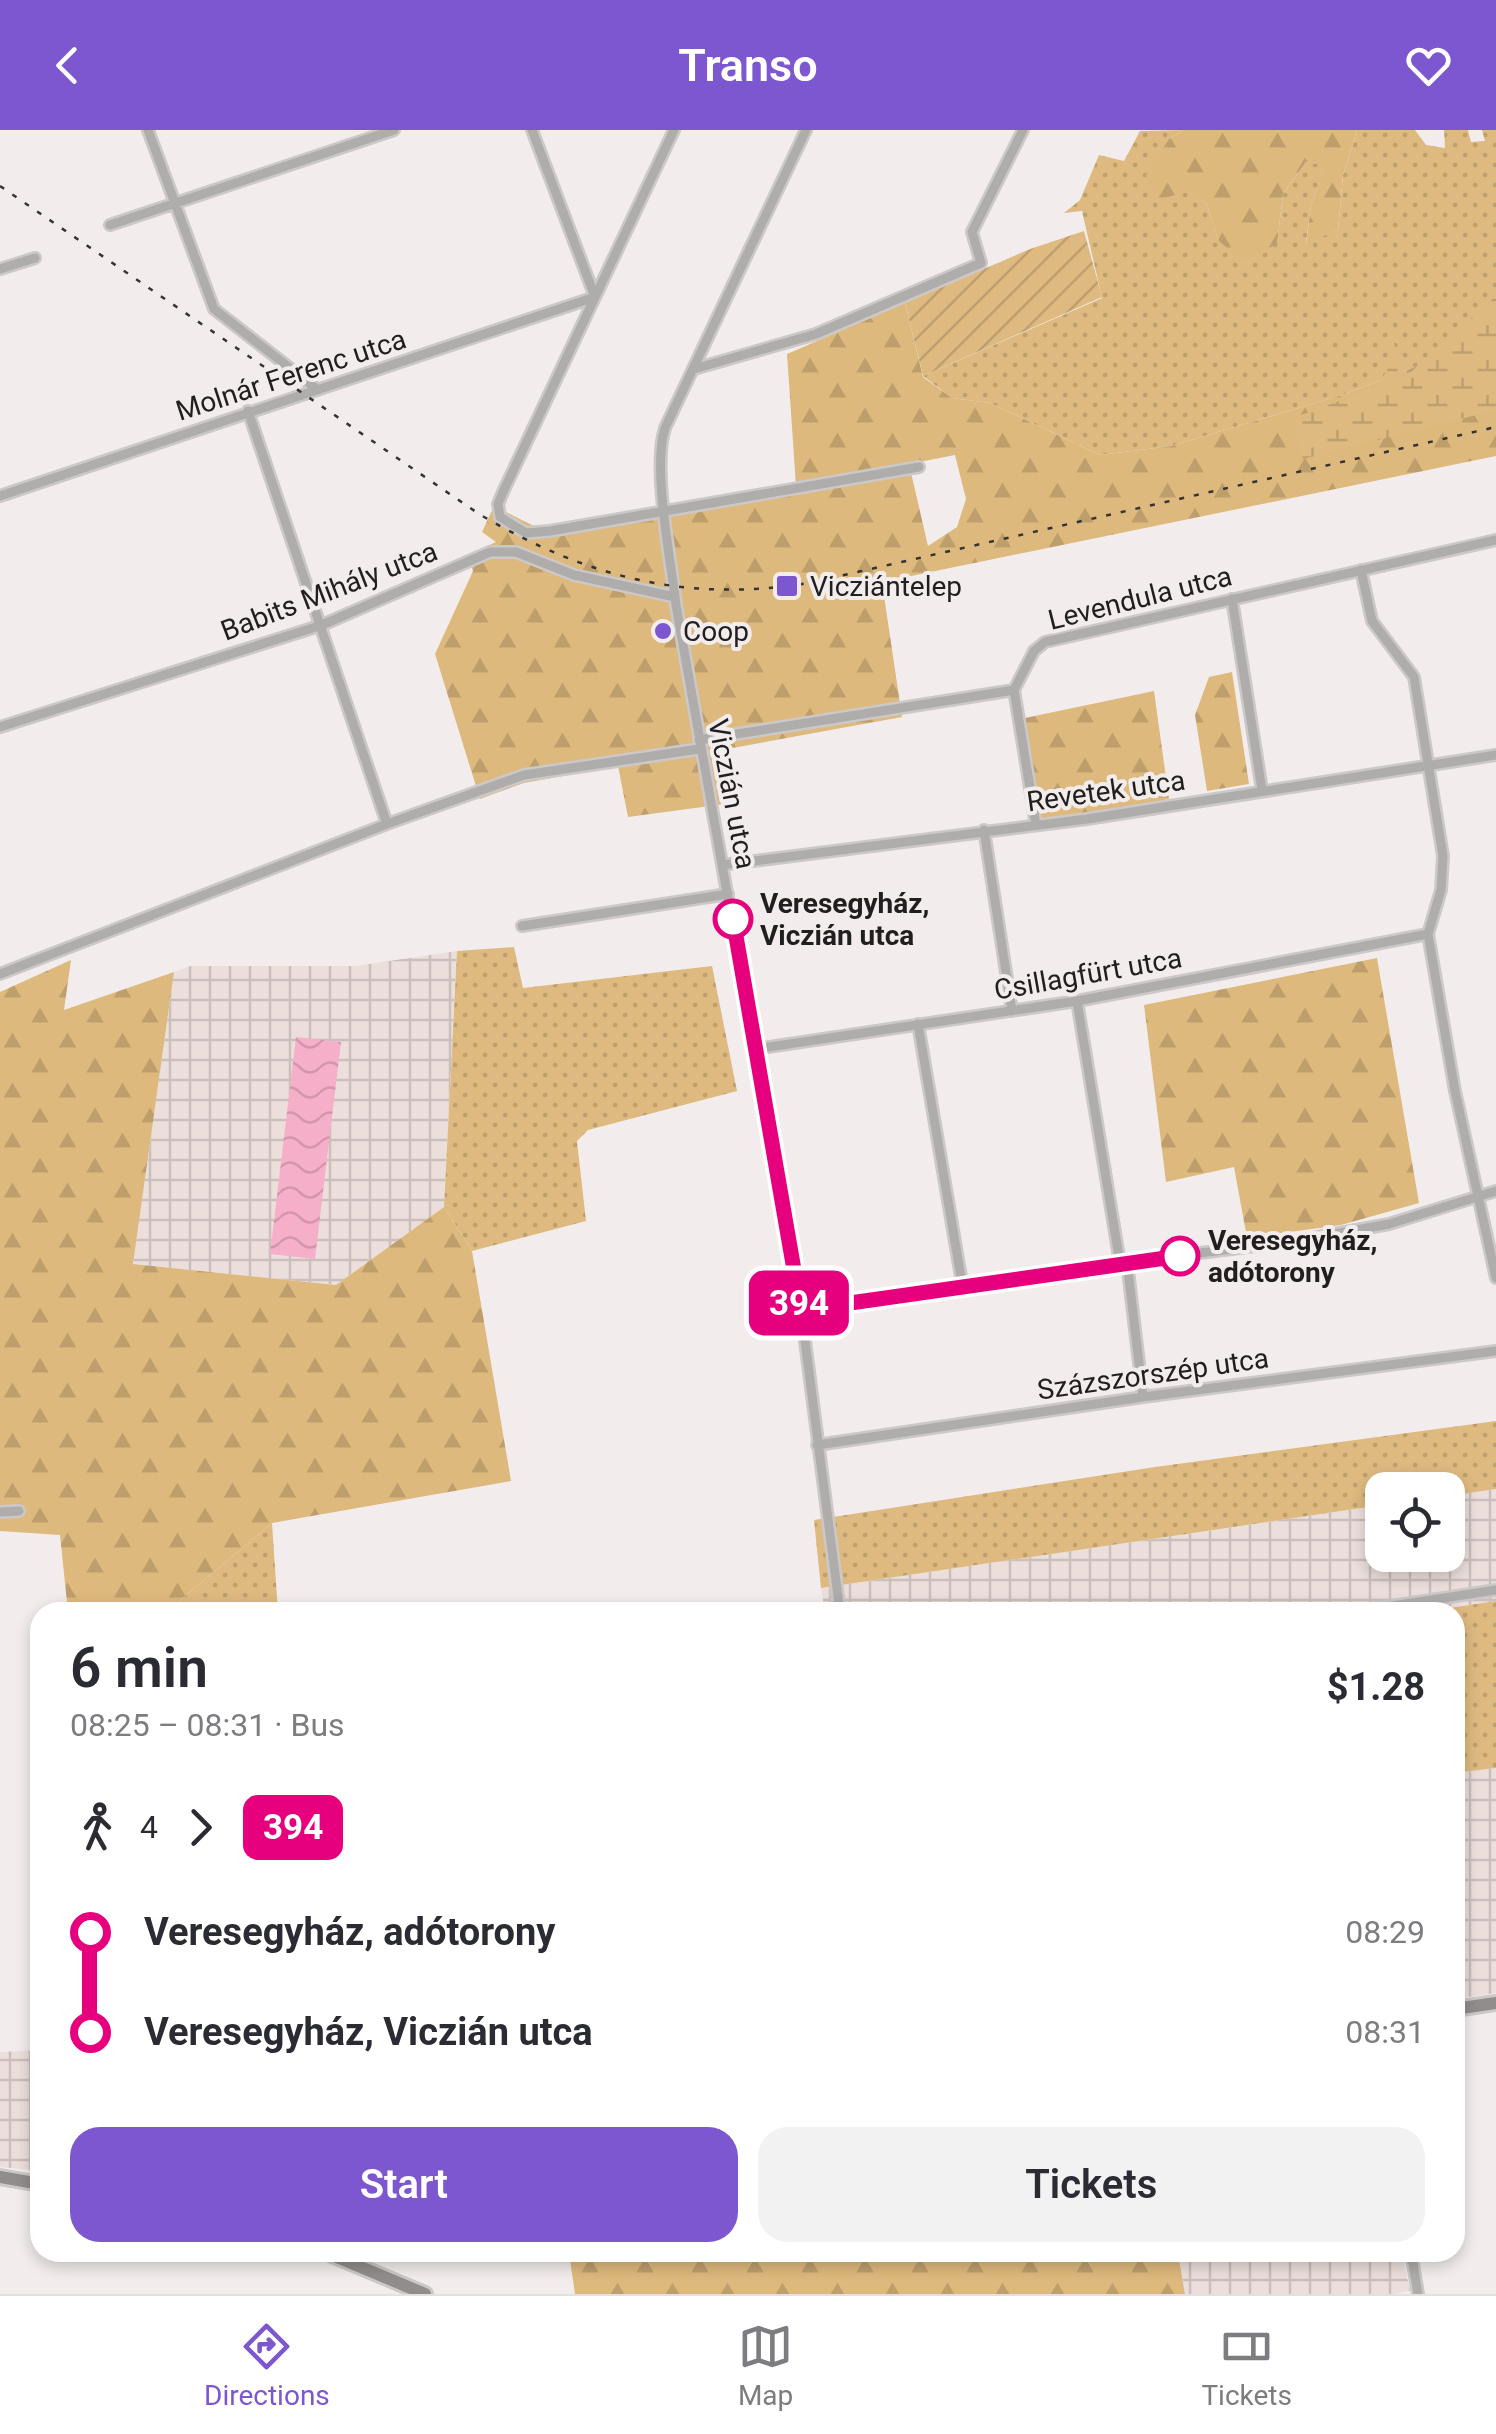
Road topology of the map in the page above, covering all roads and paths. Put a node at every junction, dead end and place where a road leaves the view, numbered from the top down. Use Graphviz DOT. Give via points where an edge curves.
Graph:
graph roads {
  1 [pos="148,130"];
  2 [pos="394,130"];
  3 [pos="532,130"];
  4 [pos="674,130"];
  5 [pos="806,130"];
  6 [pos="1023,130"];
  7 [pos="174,205"];
  8 [pos="110,225"];
  9 [pos="35,258"];
  10 [pos="0,269"];
  11 [pos="595,297"];
  12 [pos="694,369"];
  13 [pos="318,390"];
  14 [pos="248,412"];
  15 [pos="919,467"];
  16 [pos="0,496"];
  17 [pos="664,512"];
  18 [pos="1496,540"];
  19 [pos="1361,570"];
  20 [pos="676,598"];
  21 [pos="1232,599"];
  22 [pos="322,625"];
  23 [pos="1014,690"];
  24 [pos="0,727"];
  25 [pos="699,745"];
  26 [pos="1496,754"];
  27 [pos="1426,766"];
  28 [pos="1262,790"];
  29 [pos="387,824"];
  30 [pos="1036,825"];
  31 [pos="984,830"];
  32 [pos="722,865"];
  33 [pos="728,894"];
  34 [pos="522,926"];
  35 [pos="1428,934"];
  36 [pos="0,974"];
  37 [pos="1077,1001"];
  38 [pos="1012,1010"];
  39 [pos="918,1024"];
  40 [pos="756,1049"];
  41 [pos="1496,1191"];
  42 [pos="1477,1199"];
  43 [pos="1124,1262"];
  44 [pos="1496,1278"];
  45 [pos="963,1289"];
  46 [pos="801,1310"];
  47 [pos="1496,1351"];
  48 [pos="1143,1397"];
  49 [pos="817,1445"];
  50 [pos="0,1512"];
  51 [pos="19,1512"];
  52 [pos="1496,1590"];
  53 [pos="839,1602"];
  54 [pos="1418,1602"];
  55 [pos="1496,2003"];
  56 [pos="1465,2007"];
  57 [pos="0,2177"];
  58 [pos="30,2182"];
  59 [pos="348,2262"];
  60 [pos="1412,2262"];
  61 [pos="425,2294"];
  62 [pos="1418,2294"];
  1 -- 7 [label="street"];
  2 -- 7 [label="street"];
  3 -- 11 [label="street"];
  4 -- 11 [label="street"];
  5 -- 12 [label="street, Viczián utca"];
  6 -- 12 [label="street" via="972,232 981,263 816,334"];
  7 -- 8 [label="street"];
  7 -- 13 [label="street" via="214,309"];
  9 -- 10 [label="street"];
  11 -- 13 [label="street, Molnár Ferenc utca"];
  11 -- 17 [label="street" via="503,492 500,517 526,534"];
  12 -- 17 [label="street, Viczián utca" via="662,436"];
  13 -- 14 [label="street, Molnár Ferenc utca"];
  14 -- 16 [label="street, Molnár Ferenc utca"];
  14 -- 22 [label="street"];
  15 -- 17 [label="street"];
  17 -- 20 [label="street, Viczián utca"];
  18 -- 19 [label="street, Levendula utca"];
  19 -- 21 [label="street, Levendula utca"];
  19 -- 27 [label="street" via="1372,621 1414,677"];
  20 -- 22 [label="street, Babits Mihály utca" via="574,576 516,552 490,552"];
  20 -- 25 [label="street, Viczián utca"];
  21 -- 23 [label="street, Levendula utca" via="1045,642"];
  21 -- 28 [label="street"];
  22 -- 24 [label="street, Babits Mihály utca"];
  22 -- 29 [label="street"];
  23 -- 25 [label="street"];
  23 -- 30 [label="street"];
  25 -- 29 [label="street" via="524,775"];
  25 -- 32 [label="street, Viczián utca"];
  26 -- 27 [label="street, Revetek utca"];
  27 -- 28 [label="street, Revetek utca"];
  27 -- 35 [label="street" via="1442,856 1441,890"];
  28 -- 30 [label="street, Revetek utca"];
  29 -- 36 [label="street"];
  30 -- 31 [label="street, Revetek utca"];
  31 -- 32 [label="street, Revetek utca"];
  31 -- 38 [label="street"];
  32 -- 33 [label="street, Viczián utca"];
  33 -- 34 [label="street"];
  33 -- 40 [label="street, Viczián utca"];
  35 -- 37 [label="street, Csillagfürt utca"];
  35 -- 42 [label="street"];
  37 -- 38 [label="street, Csillagfürt utca"];
  37 -- 43 [label="street"];
  38 -- 39 [label="street, Csillagfürt utca"];
  39 -- 40 [label="street, Csillagfürt utca"];
  39 -- 45 [label="street"];
  40 -- 46 [label="street, Viczián utca"];
  41 -- 42 [label="street"];
  42 -- 43 [label="street" via="1296,1241"];
  42 -- 44 [label="street"];
  43 -- 45 [label="street"];
  43 -- 48 [label="street"];
  45 -- 46 [label="street"];
  46 -- 49 [label="street, Viczián utca"];
  47 -- 48 [label="street, Százszorszép utca"];
  48 -- 49 [label="street, Százszorszép utca"];
  49 -- 53 [label="street, Viczián utca"];
  50 -- 51 [label="street"];
  52 -- 54 [label="street"];
  55 -- 56 [label="main road"];
  57 -- 58 [label="main road"];
  59 -- 61 [label="main road"];
  60 -- 62 [label="street"];
}
